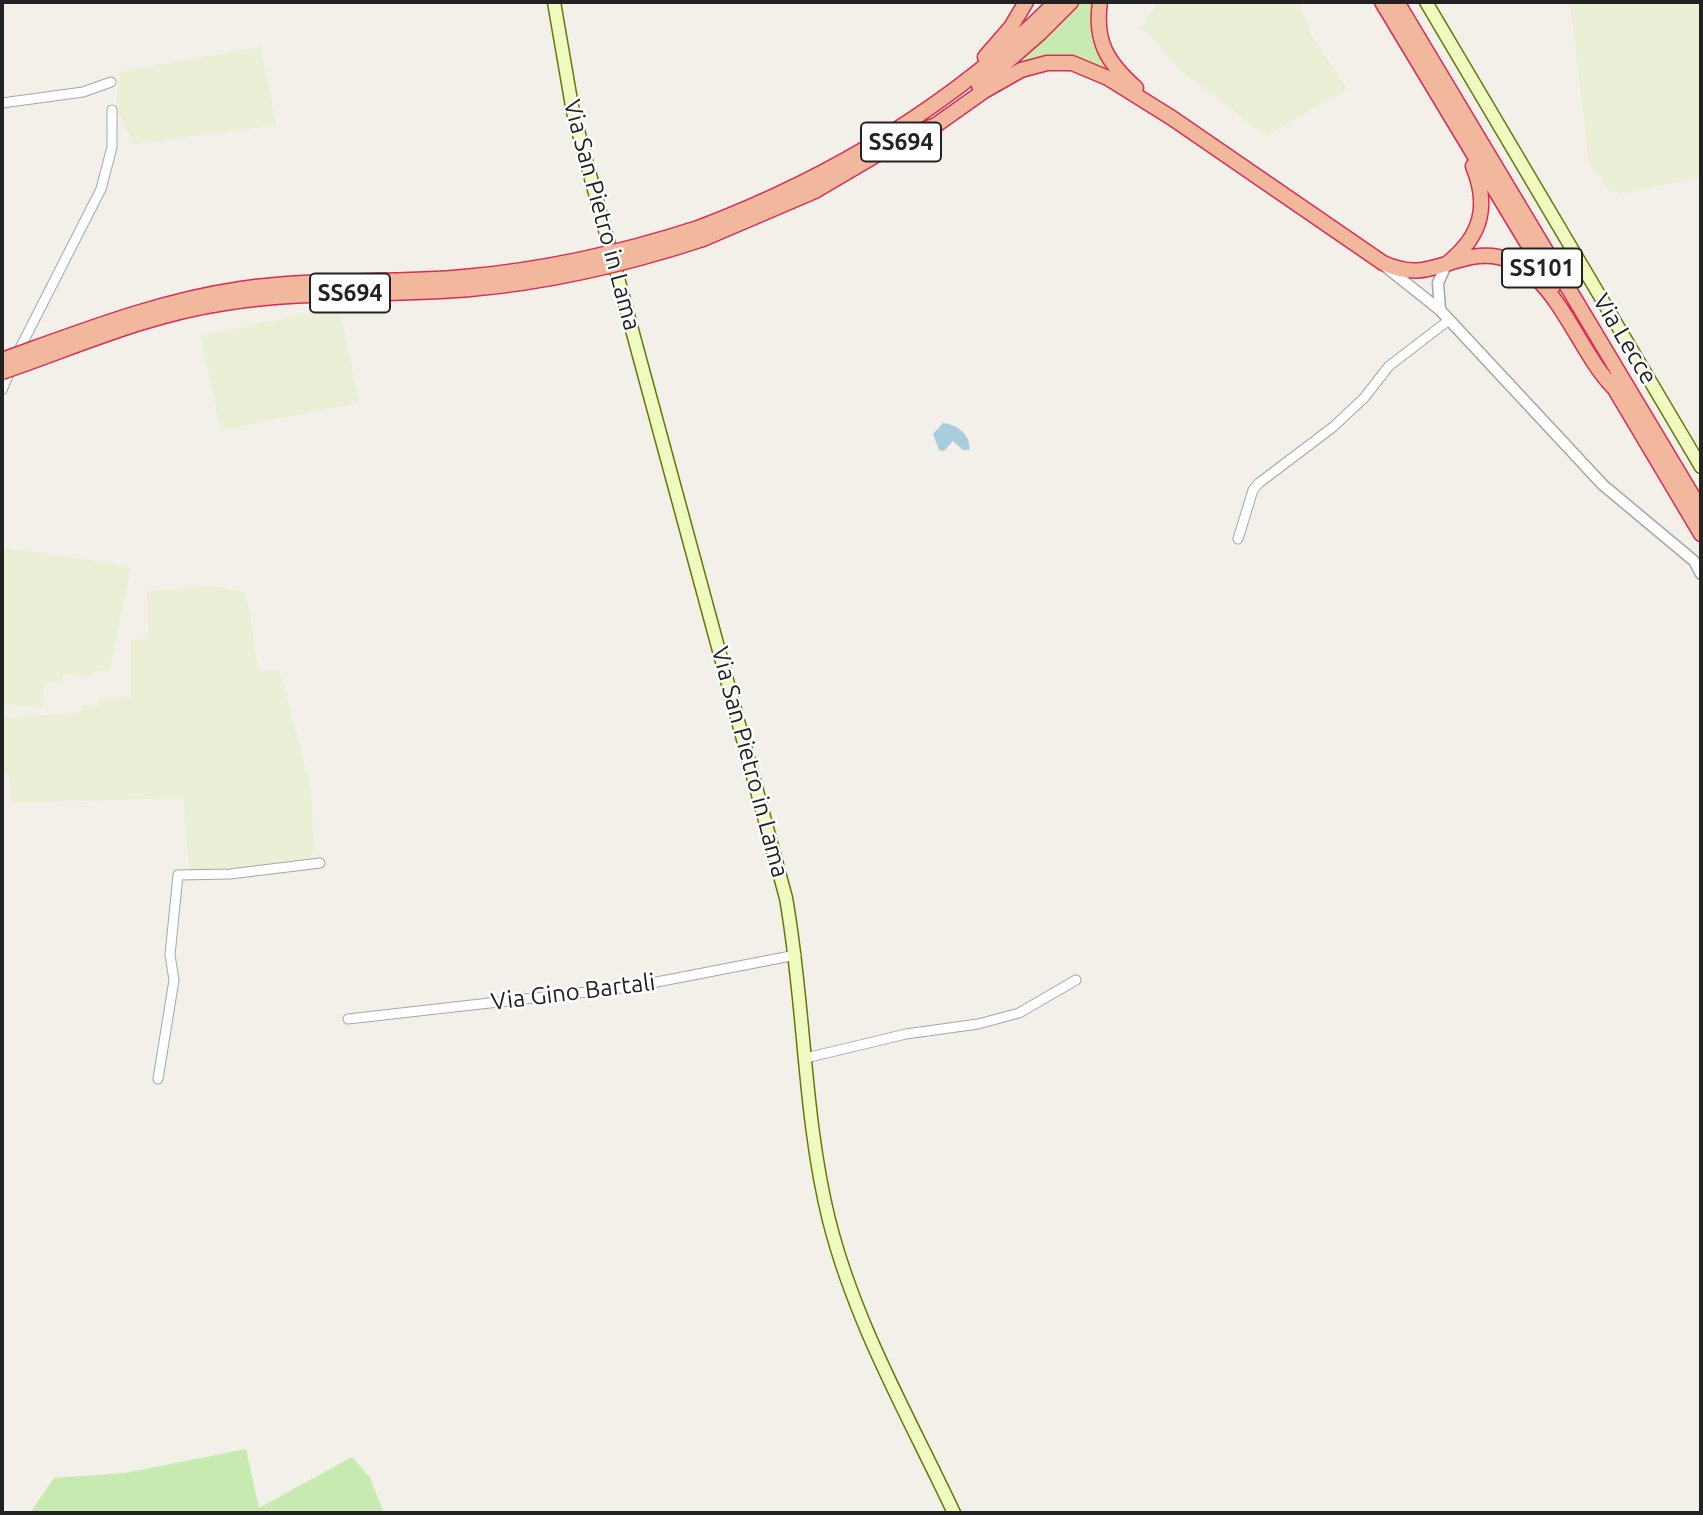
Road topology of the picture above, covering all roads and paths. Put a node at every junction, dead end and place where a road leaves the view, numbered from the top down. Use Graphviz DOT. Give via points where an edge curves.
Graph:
graph roads {
  1 [pos="554,2"];
  2 [pos="1026,2"];
  3 [pos="1056,2"];
  4 [pos="1071,2"];
  5 [pos="1100,2"];
  6 [pos="1382,2"];
  7 [pos="1397,2"];
  8 [pos="1426,2"];
  9 [pos="1417,60"];
  10 [pos="111,82"];
  11 [pos="2,103"];
  12 [pos="112,110"];
  13 [pos="1172,118"];
  14 [pos="911,135"];
  15 [pos="886,138"];
  16 [pos="701,234"];
  17 [pos="1368,253"];
  18 [pos="1446,265"];
  19 [pos="1440,310"];
  20 [pos="1449,320"];
  21 [pos="2,360"];
  22 [pos="2,372"];
  23 [pos="1613,387"];
  24 [pos="2,390"];
  25 [pos="1701,467"];
  26 [pos="1701,510"];
  27 [pos="1701,534"];
  28 [pos="1237,539"];
  29 [pos="1701,573"];
  30 [pos="320,863"];
  31 [pos="796,955"];
  32 [pos="1076,979"];
  33 [pos="348,1019"];
  34 [pos="806,1058"];
  35 [pos="158,1079"];
  36 [pos="954,1513"];
  1 -- 31 [label="main road, Via San Pietro in Lama" via="573,112 772,840"];
  2 -- 15 [label="highway" via="978,64"];
  3 -- 15 [label="highway, SS694" via="973,78"];
  4 -- 14 [label="highway, SS694" via="988,79"];
  5 -- 13 [label="highway" via="1099,30 1113,67"];
  6 -- 9 [label="highway, SS101"];
  7 -- 26 [label="highway, SS101"];
  8 -- 25 [label="main road, Via Lecce"];
  9 -- 18 [label="highway" via="1473,165 1483,202 1477,230"];
  9 -- 23 [label="highway, SS101"];
  10 -- 11 [label="street" via="83,92"];
  12 -- 24 [label="street" via="112,147 101,189 30,324"];
  13 -- 14 [label="highway" via="1098,72 1059,62 1021,71 936,125"];
  13 -- 17 [label="highway"];
  14 -- 16 [label="highway, SS694" via="815,191"];
  15 -- 16 [label="highway, SS694"];
  16 -- 21 [label="highway, SS694, bridge" via="516,271 291,284 199,296"];
  16 -- 22 [label="highway, SS694, bridge" via="599,270 530,282 468,289 316,293 224,303 176,313"];
  17 -- 18 [label="highway" via="1383,264 1410,272"];
  17 -- 19 [label="street"];
  18 -- 19 [label="street" via="1438,283"];
  18 -- 23 [label="highway" via="1491,256 1513,261 1533,273"];
  19 -- 20 [label="street"];
  20 -- 28 [label="street" via="1389,366 1333,427 1259,483"];
  20 -- 29 [label="street" via="1603,485 1694,561"];
  23 -- 27 [label="highway, SS101"];
  30 -- 35 [label="street" via="178,875 170,955 174,980"];
  31 -- 33 [label="street, Via Gino Bartali" via="631,987"];
  31 -- 34 [label="main road, Via San Pietro in Lama"];
  32 -- 34 [label="street" via="1019,1013"];
  34 -- 36 [label="main road, Via San Pietro in Lama" via="819,1175 841,1262 885,1372"];
}
